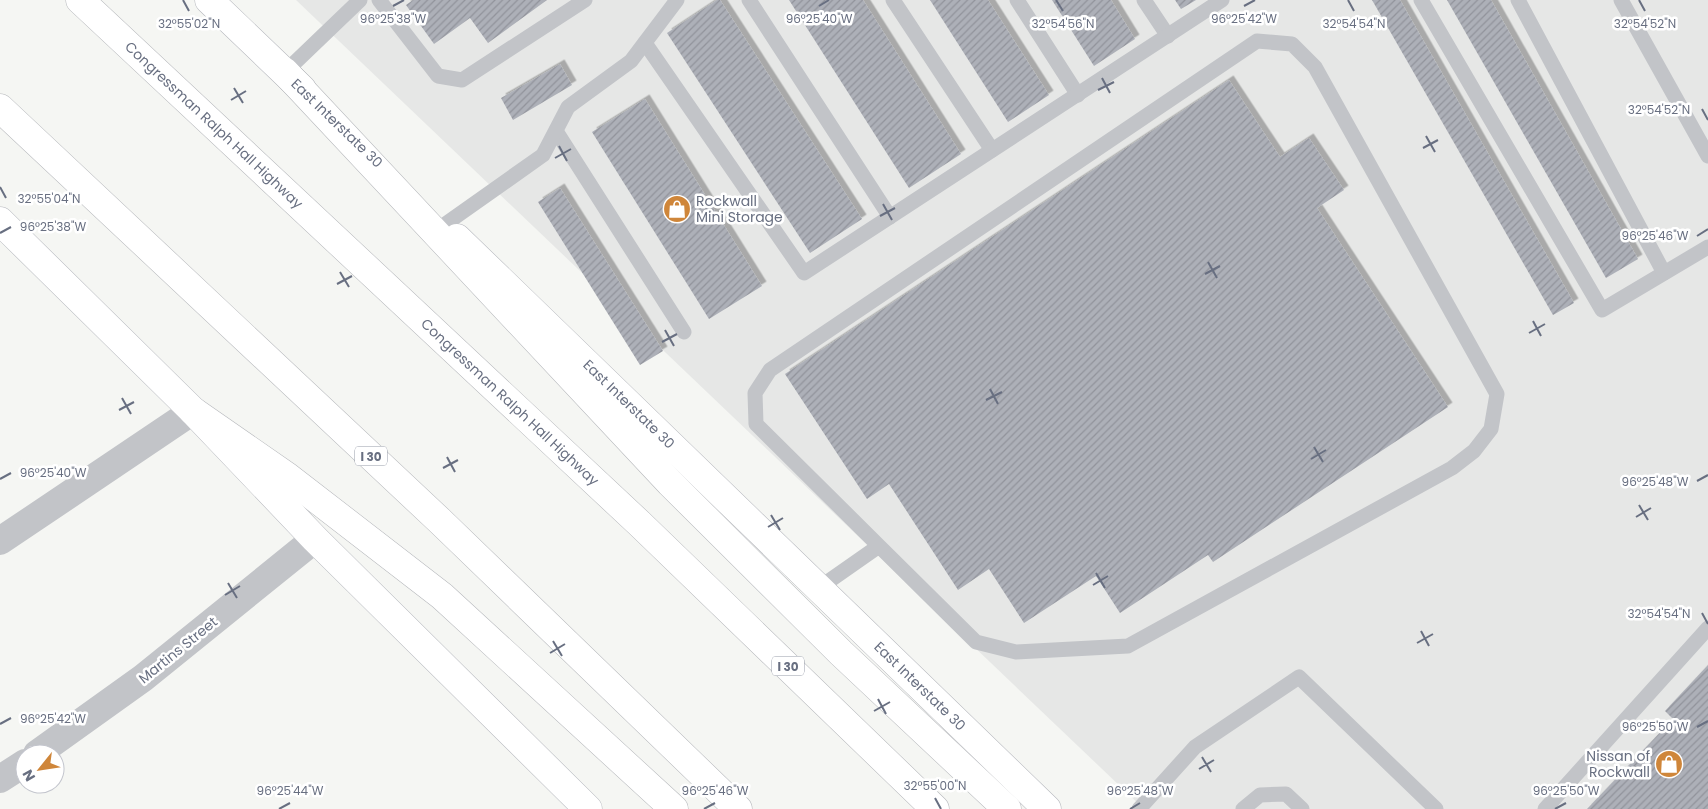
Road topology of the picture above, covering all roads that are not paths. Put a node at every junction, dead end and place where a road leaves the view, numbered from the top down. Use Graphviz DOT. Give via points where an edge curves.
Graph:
graph roads {
  1 [pos="80,0"];
  2 [pos="209,0"];
  3 [pos="360,0"];
  4 [pos="379,0"];
  5 [pos="586,0"];
  6 [pos="677,0"];
  7 [pos="750,0"];
  8 [pos="893,0"];
  9 [pos="1017,0"];
  10 [pos="1144,0"];
  11 [pos="1222,0"];
  12 [pos="1421,0"];
  13 [pos="1518,0"];
  14 [pos="1621,0"];
  15 [pos="1168,36"];
  16 [pos="645,43"];
  17 [pos="285,72"];
  18 [pos="1078,94"];
  19 [pos="0,108"];
  20 [pos="556,131"];
  21 [pos="992,150"];
  22 [pos="1708,156"];
  23 [pos="890,217"];
  24 [pos="444,225"];
  25 [pos="4,232"];
  26 [pos="1708,247"];
  27 [pos="1664,273"];
  28 [pos="684,332"];
  29 [pos="194,411"];
  30 [pos="315,539"];
  31 [pos="0,541"];
  32 [pos="880,546"];
  33 [pos="819,588"];
  34 [pos="1708,628"];
  35 [pos="51,744"];
  36 [pos="15,769"];
  37 [pos="0,779"];
  38 [pos="588,809"];
  39 [pos="674,809"];
  40 [pos="738,809"];
  41 [pos="935,809"];
  42 [pos="1007,809"];
  43 [pos="1047,809"];
  44 [pos="1139,809"];
  45 [pos="1243,809"];
  46 [pos="1302,809"];
  47 [pos="1436,809"];
  48 [pos="1545,809"];
  1 -- 41 [label="main road, Congressman Ralph Hall Highway / I 30" via="640,524"];
  2 -- 17 [label="main road, East Interstate 30"];
  3 -- 17 [label="lane"];
  4 -- 5 [label="lane" via="438,76 462,80"];
  6 -- 16 [label="lane"];
  7 -- 23 [label="lane"];
  8 -- 21 [label="lane"];
  9 -- 18 [label="lane"];
  10 -- 15 [label="lane"];
  11 -- 15 [label="lane"];
  12 -- 27 [label="lane" via="1602,310"];
  13 -- 27 [label="lane"];
  14 -- 22 [label="lane"];
  15 -- 18 [label="lane"];
  16 -- 20 [label="lane" via="632,61 568,107"];
  16 -- 23 [label="lane" via="804,273"];
  17 -- 24 [label="main road, East Interstate 30"];
  17 -- 42 [label="main road" via="670,483 841,653"];
  18 -- 21 [label="lane"];
  19 -- 40 [label="main road, I 30" via="440,522"];
  20 -- 24 [label="lane" via="543,156"];
  20 -- 28 [label="lane"];
  21 -- 23 [label="lane"];
  24 -- 33 [label="main road, East Interstate 30"];
  25 -- 29 [label="main road"];
  26 -- 27 [label="lane"];
  29 -- 30 [label="main road"];
  29 -- 31 [label="street"];
  29 -- 39 [label="main road" via="288,477 442,596"];
  30 -- 35 [label="street, Martins Street" via="143,678"];
  30 -- 38 [label="main road"];
  32 -- 32 [label="lane" via="976,642 1016,652 1128,646 1452,468 1474,451 1491,429 1497,394 1315,67 1292,44 1257,41 770,370 755,393 756,424"];
  32 -- 33 [label="lane"];
  33 -- 43 [label="main road, East Interstate 30"];
  34 -- 48 [label="lane"];
  36 -- 37 [label="street"];
  44 -- 47 [label="lane" via="1195,747 1299,677"];
  45 -- 46 [label="lane" via="1260,795 1278,794 1286,794"];
}
